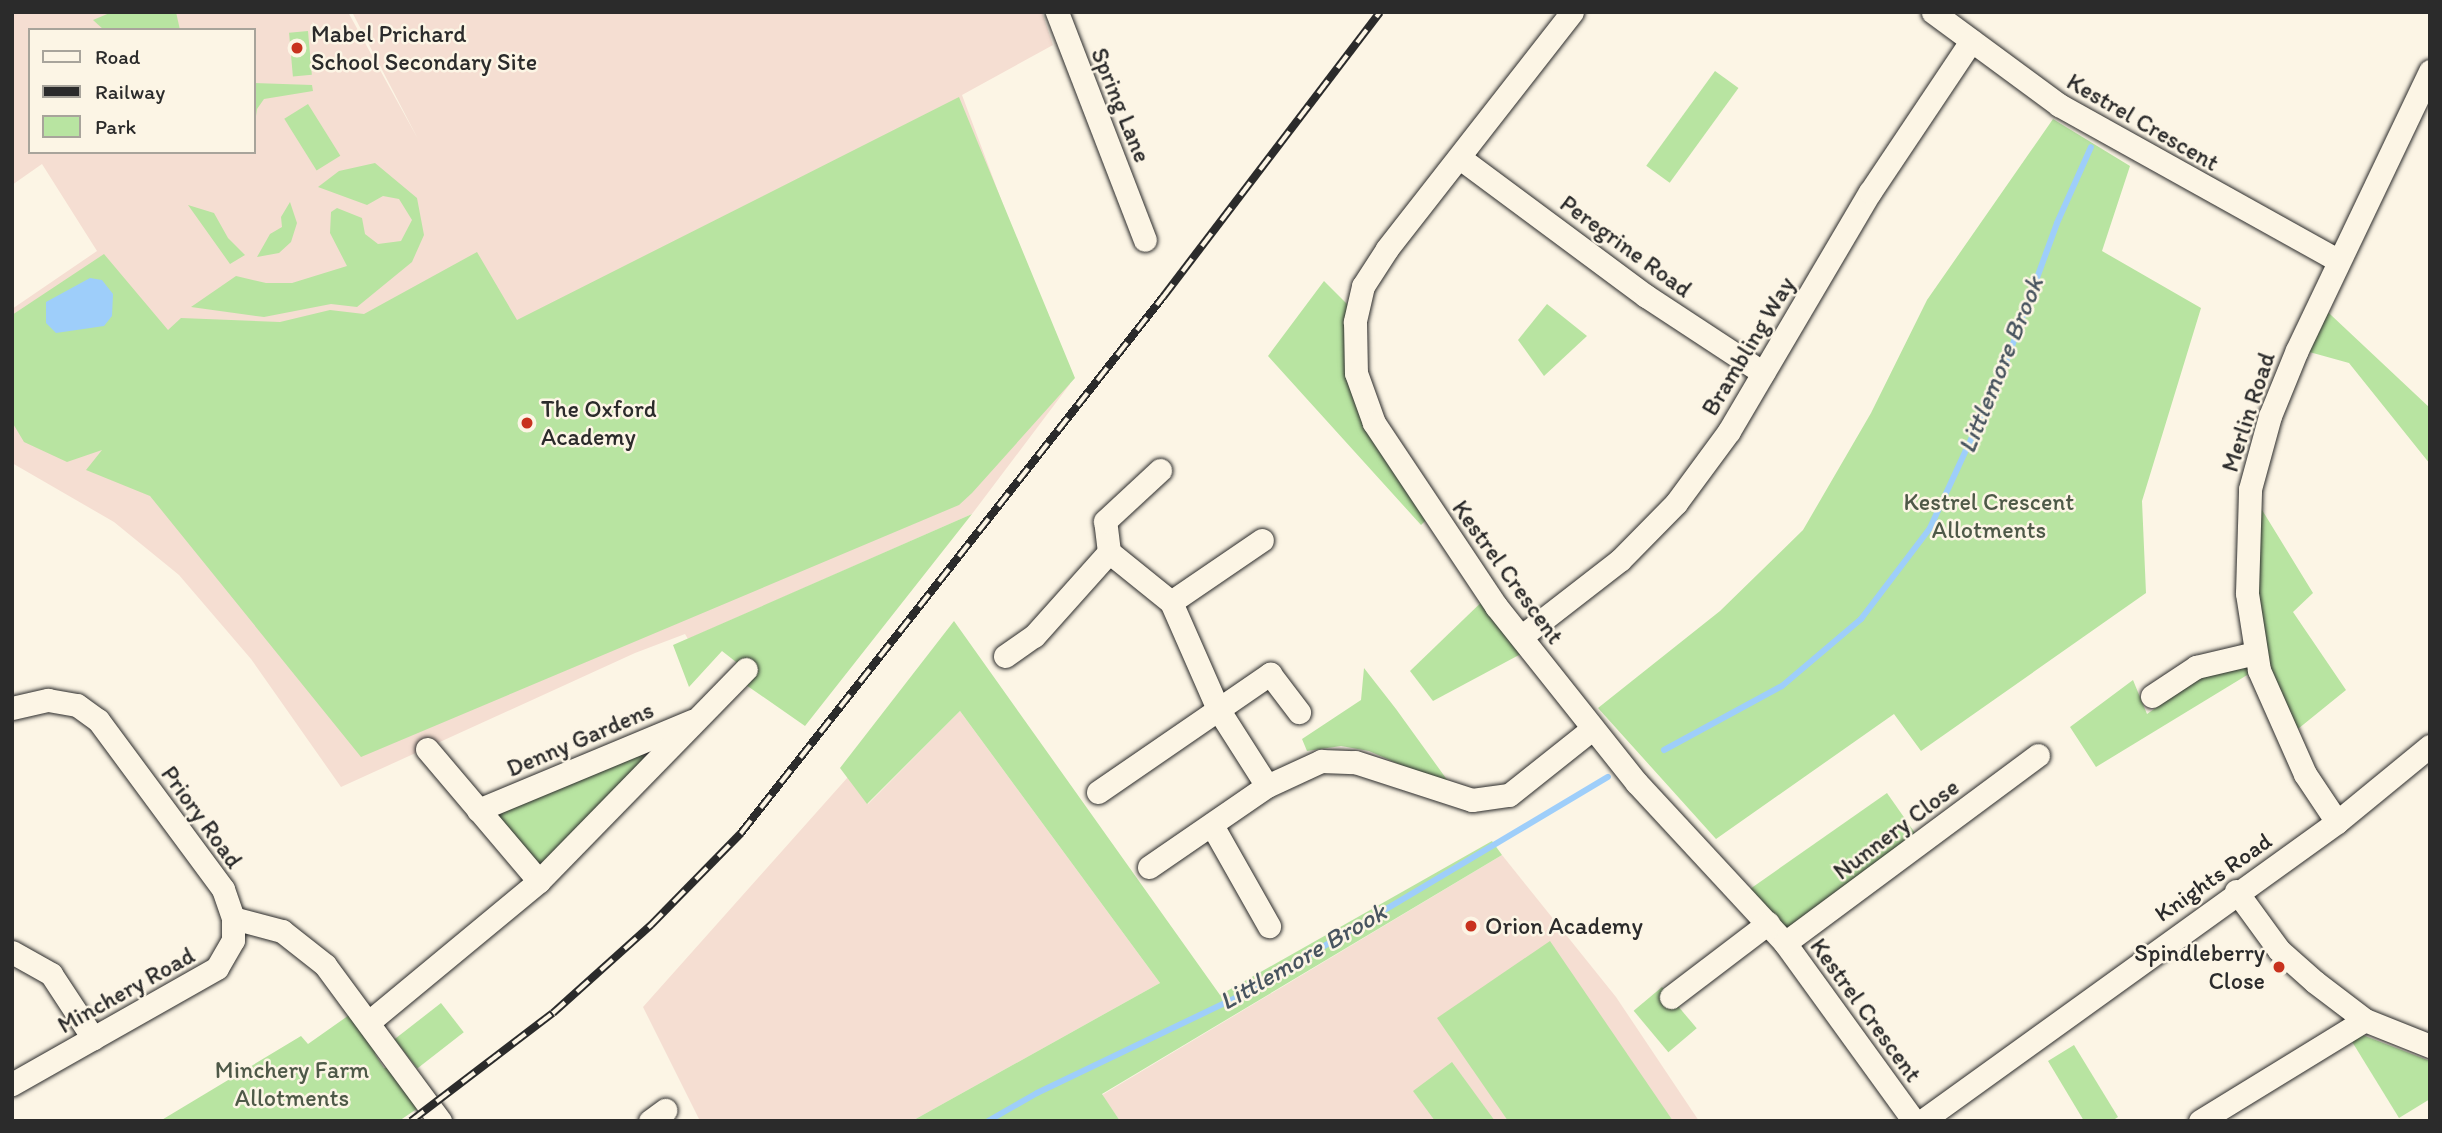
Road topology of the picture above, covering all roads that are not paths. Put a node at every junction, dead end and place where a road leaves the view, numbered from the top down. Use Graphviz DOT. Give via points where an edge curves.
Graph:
graph roads {
  1 [pos="1057,12"];
  2 [pos="1572,12"];
  3 [pos="1940,14"];
  4 [pos="1970,41"];
  5 [pos="2430,71"];
  6 [pos="1460,158"];
  7 [pos="1145,240"];
  8 [pos="2338,260"];
  9 [pos="1763,373"];
  10 [pos="1160,470"];
  11 [pos="1262,540"];
  12 [pos="1109,552"];
  13 [pos="1171,602"];
  14 [pos="1522,636"];
  15 [pos="2255,653"];
  16 [pos="1005,656"];
  17 [pos="746,669"];
  18 [pos="2152,696"];
  19 [pos="12,708"];
  20 [pos="1218,709"];
  21 [pos="1299,712"];
  22 [pos="702,717"];
  23 [pos="1592,729"];
  24 [pos="2430,746"];
  25 [pos="428,749"];
  26 [pos="2038,755"];
  27 [pos="1267,786"];
  28 [pos="1098,792"];
  29 [pos="478,810"];
  30 [pos="2337,822"];
  31 [pos="1213,827"];
  32 [pos="1149,867"];
  33 [pos="538,881"];
  34 [pos="2236,891"];
  35 [pos="233,918"];
  36 [pos="1768,923"];
  37 [pos="1269,926"];
  38 [pos="1785,943"];
  39 [pos="12,952"];
  40 [pos="1671,997"];
  41 [pos="2365,1020"];
  42 [pos="370,1021"];
  43 [pos="93,1038"];
  44 [pos="2430,1046"];
  45 [pos="12,1084"];
  46 [pos="440,1121"];
  47 [pos="1914,1121"];
  48 [pos="1922,1121"];
  49 [pos="2200,1121"];
  1 -- 7 [label="street, Spring Lane" via="1129,192 1126,220"];
  2 -- 6 [label="street, Kestrel Crescent"];
  3 -- 4 [label="street, Kestrel Crescent"];
  4 -- 8 [label="street, Kestrel Crescent" via="2068,111"];
  4 -- 9 [label="street, Brambling Way" via="1870,192"];
  5 -- 8 [label="street, Merlin Road" via="2366,211"];
  6 -- 9 [label="street, Peregrine Road" via="1646,296"];
  6 -- 14 [label="street, Kestrel Crescent" via="1363,286 1355,322 1356,373 1374,423 1457,550"];
  8 -- 15 [label="street, Merlin Road" via="2270,416 2250,489 2247,593"];
  9 -- 14 [label="street, Brambling Way" via="1729,431 1676,503 1620,560"];
  10 -- 12 [label="street" via="1105,520"];
  11 -- 13 [label="street"];
  12 -- 13 [label="street"];
  12 -- 16 [label="street" via="1034,636"];
  13 -- 20 [label="street"];
  14 -- 23 [label="street, Kestrel Crescent"];
  15 -- 18 [label="street" via="2196,667"];
  15 -- 30 [label="street, Merlin Road" via="2288,739"];
  17 -- 22 [label="street, Denny Gardens"];
  19 -- 35 [label="street, Priory Road" via="48,700 77,705 98,720 223,888"];
  20 -- 21 [label="street" via="1270,674"];
  20 -- 27 [label="street"];
  20 -- 28 [label="street"];
  22 -- 29 [label="street, Denny Gardens"];
  22 -- 33 [label="street, Denny Gardens"];
  23 -- 27 [label="street" via="1509,795 1472,800 1355,762 1321,761"];
  23 -- 36 [label="street, Kestrel Crescent"];
  24 -- 30 [label="street, Knights Road"];
  25 -- 29 [label="street"];
  26 -- 38 [label="street, Nunnery Close"];
  27 -- 31 [label="street"];
  29 -- 33 [label="street"];
  30 -- 34 [label="street, Knights Road"];
  31 -- 32 [label="street"];
  31 -- 37 [label="street"];
  33 -- 42 [label="street, Denny Gardens"];
  34 -- 41 [label="street" via="2279,950"];
  34 -- 48 [label="street, Knights Road"];
  35 -- 42 [label="street" via="282,931 325,965"];
  35 -- 43 [label="street, Minchery Road" via="233,940 217,968"];
  36 -- 38 [label="street, Kestrel Crescent"];
  36 -- 40 [label="street"];
  38 -- 47 [label="street, Kestrel Crescent"];
  39 -- 43 [label="street" via="51,974"];
  41 -- 44 [label="street"];
  41 -- 49 [label="street"];
  42 -- 46 [label="street"];
  43 -- 45 [label="street, Minchery Road"];
}
